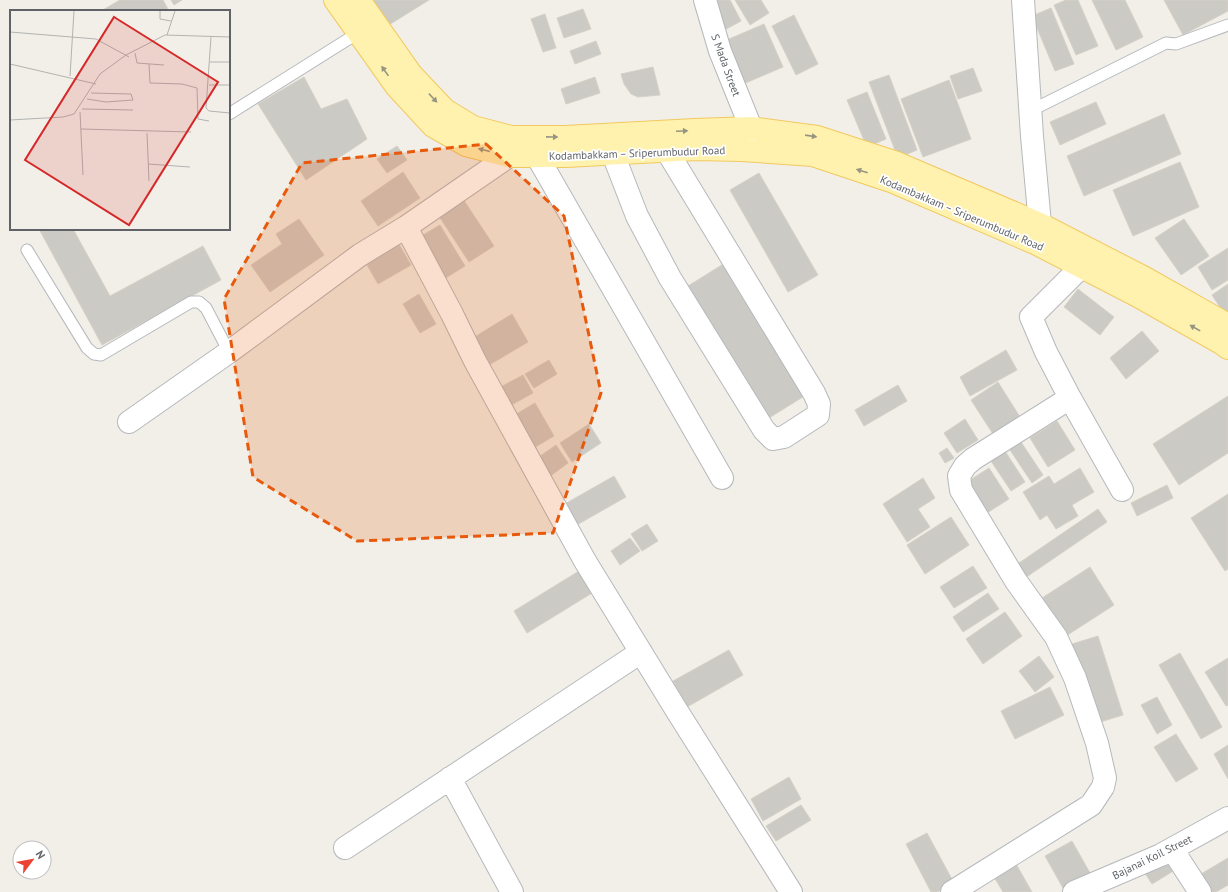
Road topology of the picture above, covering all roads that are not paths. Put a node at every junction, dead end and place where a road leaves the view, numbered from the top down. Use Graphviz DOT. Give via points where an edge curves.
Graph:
graph roads {
  1 [pos="335,0"];
  2 [pos="359,0"];
  3 [pos="705,0"];
  4 [pos="1023,0"];
  5 [pos="1228,25"];
  6 [pos="358,33"];
  7 [pos="1030,111"];
  8 [pos="230,113"];
  9 [pos="751,128"];
  10 [pos="746,150"];
  11 [pos="668,151"];
  12 [pos="613,154"];
  13 [pos="509,156"];
  14 [pos="537,156"];
  15 [pos="406,227"];
  16 [pos="1038,234"];
  17 [pos="27,250"];
  18 [pos="1081,267"];
  19 [pos="1228,326"];
  20 [pos="1228,348"];
  21 [pos="229,352"];
  22 [pos="1070,398"];
  23 [pos="129,422"];
  24 [pos="722,478"];
  25 [pos="1122,490"];
  26 [pos="640,652"];
  27 [pos="450,778"];
  28 [pos="1228,818"];
  29 [pos="345,848"];
  30 [pos="1172,849"];
  31 [pos="512,892"];
  32 [pos="791,892"];
  33 [pos="952,892"];
  34 [pos="1074,892"];
  35 [pos="1200,892"];
  1 -- 6 [label="main road, Kodambakkam – Sriperumbudur Road"];
  2 -- 9 [label="main road, Kodambakkam – Sriperumbudur Road, one-way" via="411,74 445,110 473,127 511,137 565,137"];
  3 -- 9 [label="street, S Mada Street" via="720,51"];
  4 -- 7 [label="street"];
  5 -- 7 [label="lane" via="1176,44 1166,43"];
  6 -- 8 [label="lane"];
  13 -- 6 [label="main road, Kodambakkam – Sriperumbudur Road, one-way" via="466,145 434,126 396,86"];
  7 -- 16 [label="street"];
  9 -- 10 [label="street"];
  9 -- 16 [label="main road, Kodambakkam – Sriperumbudur Road, one-way" via="817,137 897,163"];
  10 -- 11 [label="main road, Kodambakkam – Sriperumbudur Road"];
  16 -- 10 [label="main road, Kodambakkam – Sriperumbudur Road, one-way" via="813,155"];
  11 -- 12 [label="main road, Kodambakkam – Sriperumbudur Road"];
  11 -- 12 [label="street" via="819,404 818,415 784,437 773,439 764,430 670,278 637,216"];
  12 -- 14 [label="main road, Kodambakkam – Sriperumbudur Road"];
  13 -- 14 [label="main road, Kodambakkam – Sriperumbudur Road"];
  13 -- 15 [label="street"];
  14 -- 24 [label="street"];
  15 -- 21 [label="street" via="360,255"];
  15 -- 26 [label="street" via="475,361 586,561"];
  16 -- 18 [label="main road, Kodambakkam – Sriperumbudur Road"];
  16 -- 19 [label="main road, Kodambakkam – Sriperumbudur Road" via="1145,278"];
  17 -- 21 [label="lane" via="87,348 94,354 101,355 191,302 199,302 206,308"];
  20 -- 18 [label="main road, Kodambakkam – Sriperumbudur Road, one-way" via="1136,295"];
  18 -- 22 [label="street" via="1031,317"];
  21 -- 23 [label="street"];
  22 -- 25 [label="street"];
  22 -- 33 [label="street" via="973,459 959,476 961,490 1016,581 1056,637 1075,678 1097,743 1105,778 1103,787 1091,805"];
  26 -- 27 [label="street"];
  26 -- 32 [label="street"];
  27 -- 29 [label="street"];
  27 -- 31 [label="street"];
  28 -- 30 [label="street, Bajanai Koil Street"];
  30 -- 34 [label="street, Bajanai Koil Street"];
  30 -- 35 [label="street"];
}
